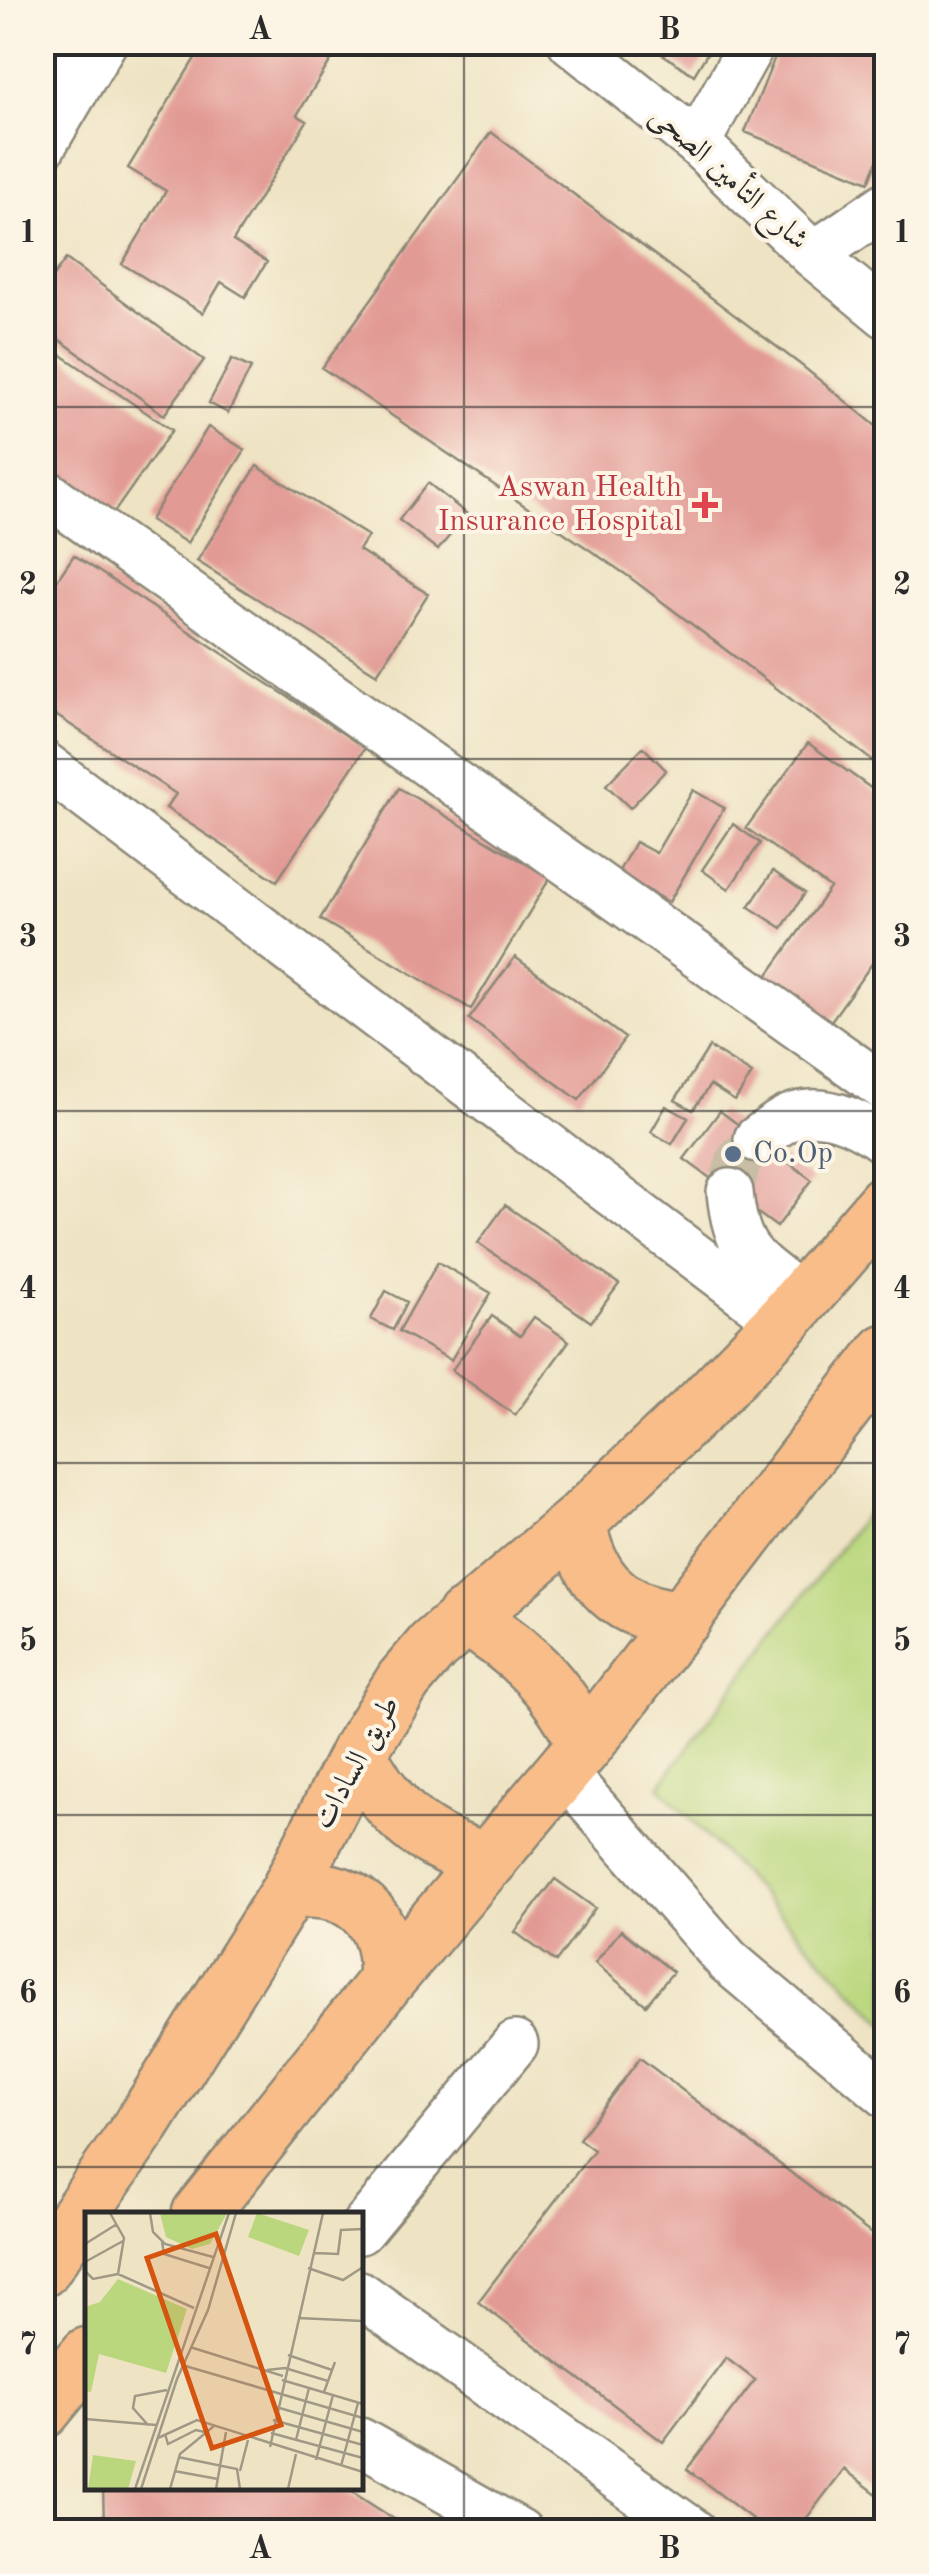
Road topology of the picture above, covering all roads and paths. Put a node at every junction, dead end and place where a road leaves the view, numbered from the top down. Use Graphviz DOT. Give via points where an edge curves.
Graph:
graph roads {
  1 [pos="104,42"];
  2 [pos="571,42"];
  3 [pos="753,42"];
  4 [pos="60,74"];
  5 [pos="697,143"];
  6 [pos="42,147"];
  7 [pos="886,205"];
  8 [pos="812,255"];
  9 [pos="886,314"];
  10 [pos="42,490"];
  11 [pos="42,763"];
  12 [pos="886,1088"];
  13 [pos="757,1139"];
  14 [pos="886,1142"];
  15 [pos="730,1192"];
  16 [pos="886,1202"];
  17 [pos="792,1310"];
  18 [pos="886,1352"];
  19 [pos="578,1522"];
  20 [pos="466,1617"];
  21 [pos="684,1618"];
  22 [pos="358,1753"];
  23 [pos="574,1758"];
  24 [pos="489,1862"];
  25 [pos="288,1892"];
  26 [pos="386,1981"];
  27 [pos="515,2044"];
  28 [pos="886,2094"];
  29 [pos="221,2207"];
  30 [pos="362,2229"];
  31 [pos="42,2269"];
  32 [pos="362,2295"];
  33 [pos="85,2359"];
  34 [pos="42,2411"];
  35 [pos="362,2442"];
  36 [pos="520,2532"];
  37 [pos="694,2532"];
  1 -- 4 [label="street"];
  2 -- 5 [label="street, شارع التأمين الصحى"];
  3 -- 5 [label="street"];
  4 -- 6 [label="street"];
  5 -- 8 [label="street, شارع التأمين الصحى"];
  7 -- 8 [label="street"];
  8 -- 9 [label="street, شارع التأمين الصحى"];
  10 -- 12 [label="street"];
  11 -- 17 [label="street"];
  13 -- 14 [label="street" via="792,1116 828,1114 862,1124"];
  15 -- 17 [label="street" via="733,1228"];
  16 -- 17 [label="main road, طريق السادات"];
  17 -- 19 [label="main road, طريق السادات"];
  18 -- 21 [label="main road"];
  19 -- 20 [label="main road, طريق السادات"];
  19 -- 21 [label="main road" via="590,1565 619,1599 660,1617"];
  20 -- 22 [label="main road, طريق السادات" via="404,1680"];
  20 -- 23 [label="main road" via="536,1670 570,1712"];
  21 -- 23 [label="main road"];
  22 -- 24 [label="main road" via="388,1804 409,1824 433,1841"];
  22 -- 25 [label="main road, طريق السادات"];
  23 -- 24 [label="main road"];
  23 -- 28 [label="street" via="728,1960"];
  24 -- 26 [label="main road"];
  25 -- 26 [label="main road" via="333,1891 371,1916 388,1958"];
  25 -- 31 [label="main road, طريق السادات"];
  26 -- 29 [label="main road"];
  27 -- 30 [label="street"];
  32 -- 37 [label="street"];
  33 -- 34 [label="main road"];
  35 -- 36 [label="street"];
}
